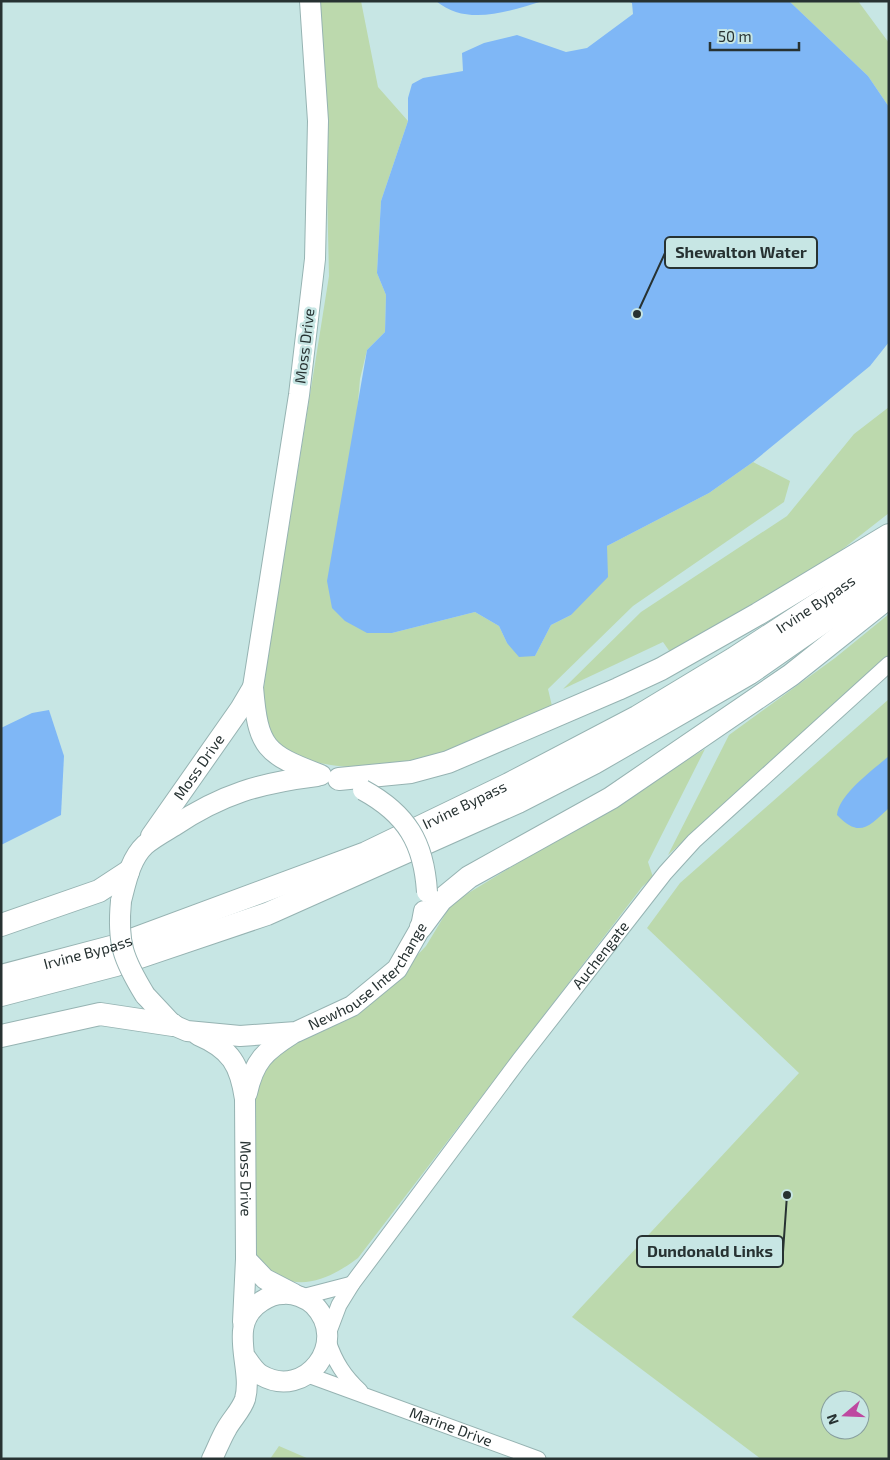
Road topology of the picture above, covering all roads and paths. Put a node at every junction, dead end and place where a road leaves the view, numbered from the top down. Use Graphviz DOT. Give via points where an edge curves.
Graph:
graph roads {
  1 [pos="310,1"];
  2 [pos="889,535"];
  3 [pos="889,554"];
  4 [pos="889,576"];
  5 [pos="889,597"];
  6 [pos="889,664"];
  7 [pos="253,687"];
  8 [pos="330,777"];
  9 [pos="144,846"];
  10 [pos="128,872"];
  11 [pos="1,925"];
  12 [pos="421,927"];
  13 [pos="1,976"];
  14 [pos="1,995"];
  15 [pos="180,1028"];
  16 [pos="296,1032"];
  17 [pos="1,1036"];
  18 [pos="245,1099"];
  19 [pos="246,1259"];
  20 [pos="352,1284"];
  21 [pos="300,1297"];
  22 [pos="243,1324"];
  23 [pos="328,1337"];
  24 [pos="244,1355"];
  25 [pos="302,1377"];
  26 [pos="364,1395"];
  27 [pos="244,1400"];
  28 [pos="212,1459"];
  29 [pos="538,1459"];
  1 -- 7 [label="main road, Moss Drive" via="318,120 315,259 299,395"];
  2 -- 8 [label="highway" via="766,609 618,690 448,762 411,772"];
  3 -- 13 [label="highway, Irvine Bypass" via="742,654 637,717 366,853 115,946"];
  4 -- 14 [label="highway, Irvine Bypass" via="750,673 518,802 267,914 116,965"];
  5 -- 12 [label="highway" via="791,675 611,798 469,877 441,900"];
  6 -- 20 [label="street, Auchengate" via="694,841 665,873"];
  7 -- 8 [label="main road, Moss Drive" via="261,736 272,753 292,764"];
  7 -- 9 [label="main road, Moss Drive"];
  8 -- 9 [label="main road" via="274,781 237,792 199,809"];
  8 -- 12 [label="main road, Newhouse Interchange, bridge" via="363,790 395,812 418,842 426,867 427,892"];
  9 -- 10 [label="main road"];
  10 -- 11 [label="highway" via="99,891"];
  10 -- 15 [label="main road, bridge" via="118,930 123,954 145,995"];
  12 -- 16 [label="main road, Newhouse Interchange" via="397,969 374,989 352,1006"];
  15 -- 16 [label="main road, Newhouse Interchange" via="240,1036"];
  15 -- 17 [label="highway" via="100,1014"];
  15 -- 18 [label="main road, Moss Drive" via="214,1042 233,1058 242,1075"];
  16 -- 18 [label="main road, Moss Drive" via="271,1048 258,1062 251,1072"];
  18 -- 19 [label="main road, Moss Drive"];
  19 -- 21 [label="main road" via="266,1279"];
  19 -- 22 [label="main road, Moss Drive"];
  20 -- 21 [label="street"];
  20 -- 23 [label="street, Auchengate" via="339,1305"];
  21 -- 22 [label="main road" via="270,1296 254,1306"];
  21 -- 23 [label="main road" via="320,1312"];
  22 -- 24 [label="main road" via="241,1341"];
  23 -- 25 [label="main road" via="321,1362"];
  23 -- 26 [label="street, Marine Drive" via="335,1360 346,1379"];
  24 -- 25 [label="main road" via="256,1371 276,1381"];
  24 -- 27 [label="main road"];
  25 -- 26 [label="street, Marine Drive"];
  25 -- 27 [label="main road"];
  26 -- 29 [label="street, Marine Drive"];
  27 -- 28 [label="main road"];
}
